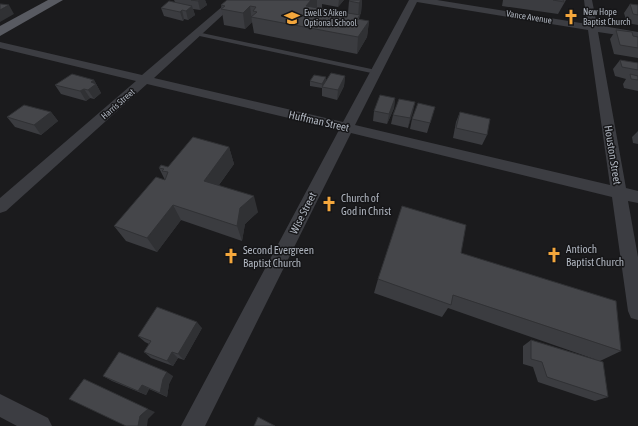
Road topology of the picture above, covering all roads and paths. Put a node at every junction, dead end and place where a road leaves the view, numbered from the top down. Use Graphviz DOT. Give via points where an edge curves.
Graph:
graph roads {
  1 [pos="57,0"];
  2 [pos="235,0"];
  3 [pos="413,0"];
  4 [pos="420,0"];
  5 [pos="588,0"];
  6 [pos="593,28"];
  7 [pos="0,32"];
  8 [pos="196,34"];
  9 [pos="638,35"];
  10 [pos="0,45"];
  11 [pos="376,72"];
  12 [pos="144,80"];
  13 [pos="347,127"];
  14 [pos="619,192"];
  15 [pos="638,197"];
  16 [pos="0,207"];
  17 [pos="638,311"];
  18 [pos="0,405"];
  19 [pos="40,426"];
  20 [pos="193,426"];
  1 -- 7 [label="main road"];
  2 -- 8 [label="street, Harris Street"];
  3 -- 11 [label="street, Wise Street"];
  4 -- 6 [label="street, Vance Avenue"];
  5 -- 6 [label="street, Houston Street"];
  6 -- 9 [label="street, Vance Avenue"];
  6 -- 14 [label="street, Houston Street"];
  8 -- 11 [label="lane"];
  8 -- 12 [label="street, Harris Street"];
  10 -- 12 [label="street, Huffman Street"];
  11 -- 13 [label="street, Wise Street"];
  12 -- 13 [label="street, Huffman Street"];
  12 -- 16 [label="street, Harris Street"];
  13 -- 14 [label="street, Huffman Street"];
  13 -- 20 [label="street, Wise Street"];
  14 -- 15 [label="street, Huffman Street"];
  14 -- 17 [label="street, Houston Street"];
  18 -- 19 [label="street"];
}
